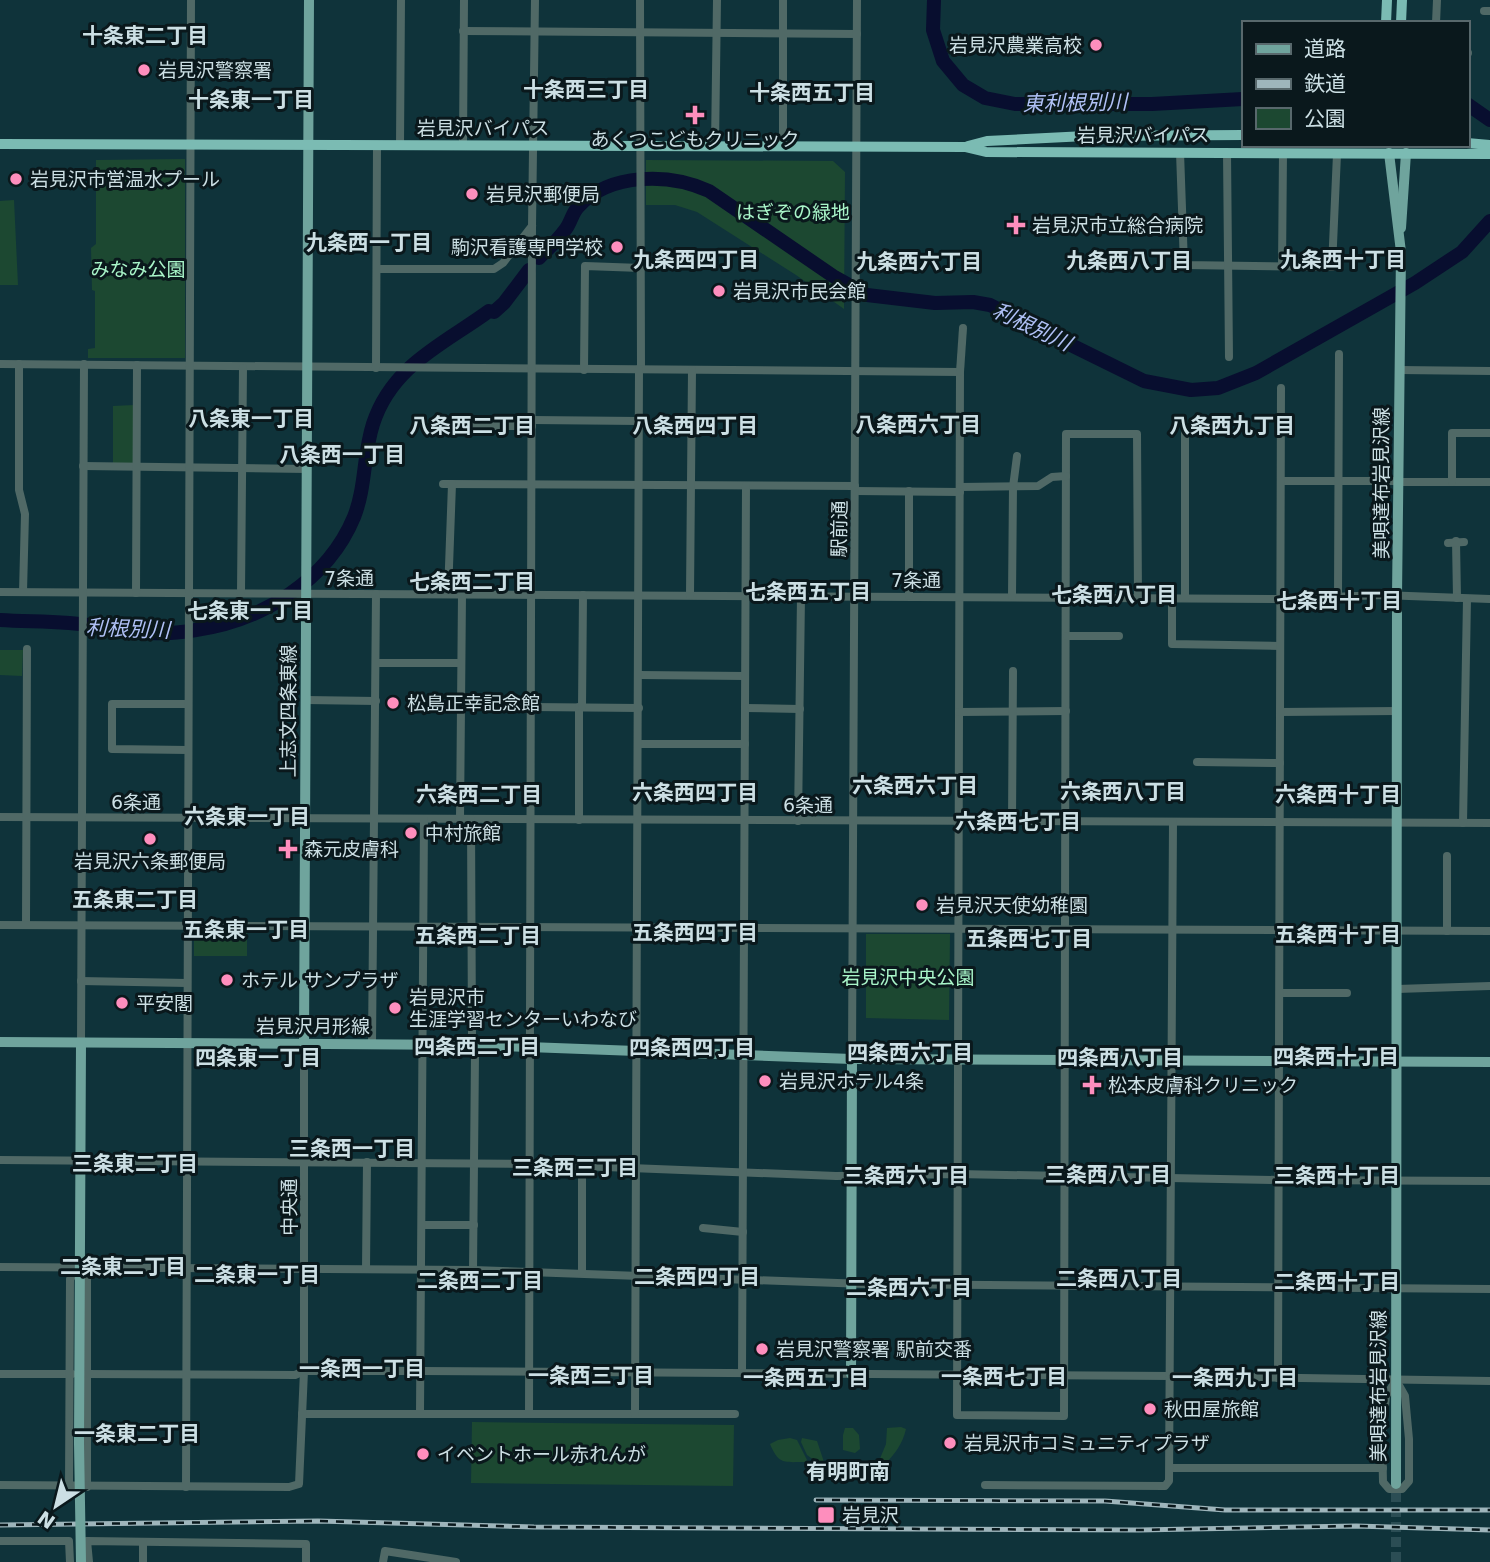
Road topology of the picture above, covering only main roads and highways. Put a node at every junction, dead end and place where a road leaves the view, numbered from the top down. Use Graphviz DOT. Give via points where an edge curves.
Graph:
graph roads {
  1 [pos="309,0"];
  2 [pos="1387,0"];
  3 [pos="1402,0"];
  4 [pos="1386,21"];
  5 [pos="1401,21"];
  6 [pos="1242,135"];
  7 [pos="0,144"];
  8 [pos="308,144"];
  9 [pos="1469,144"];
  10 [pos="1490,145"];
  11 [pos="965,147"];
  12 [pos="1388,149"];
  13 [pos="1406,149"];
  14 [pos="1490,154"];
  15 [pos="1400,239"];
  16 [pos="0,1042"];
  17 [pos="81,1043"];
  18 [pos="304,1043"];
  19 [pos="852,1059"];
  20 [pos="1396,1062"];
  21 [pos="1490,1062"];
  22 [pos="851,1374"];
  23 [pos="1396,1484"];
  24 [pos="81,1562"];
  1 -- 8 [label="main road, 上志文四条東線"];
  2 -- 4 [label="highway"];
  3 -- 5 [label="highway"];
  6 -- 11 [label="highway, 岩見沢バイパス" via="1086,136 987,141"];
  7 -- 8 [label="highway, 岩見沢バイパス"];
  8 -- 11 [label="highway, 岩見沢バイパス"];
  8 -- 18 [label="main road, 上志文四条東線" via="302,593 306,700"];
  9 -- 10 [label="highway"];
  11 -- 12 [label="highway, 岩見沢バイパス" via="986,152 1337,153"];
  12 -- 13 [label="highway, 岩見沢バイパス"];
  12 -- 15 [label="main road, 美唄達布岩見沢線"];
  13 -- 14 [label="highway, 岩見沢バイパス"];
  13 -- 15 [label="main road, 美唄達布岩見沢線"];
  15 -- 20 [label="main road, 美唄達布岩見沢線"];
  16 -- 17 [label="main road, 岩見沢月形線"];
  17 -- 18 [label="main road, 岩見沢月形線"];
  17 -- 24 [label="main road, bridge"];
  18 -- 19 [label="main road, 岩見沢月形線" via="530,1046"];
  19 -- 20 [label="main road, 岩見沢月形線"];
  19 -- 22 [label="main road"];
  20 -- 21 [label="main road, 岩見沢月形線"];
  20 -- 23 [label="main road, 美唄達布岩見沢線"];
}
